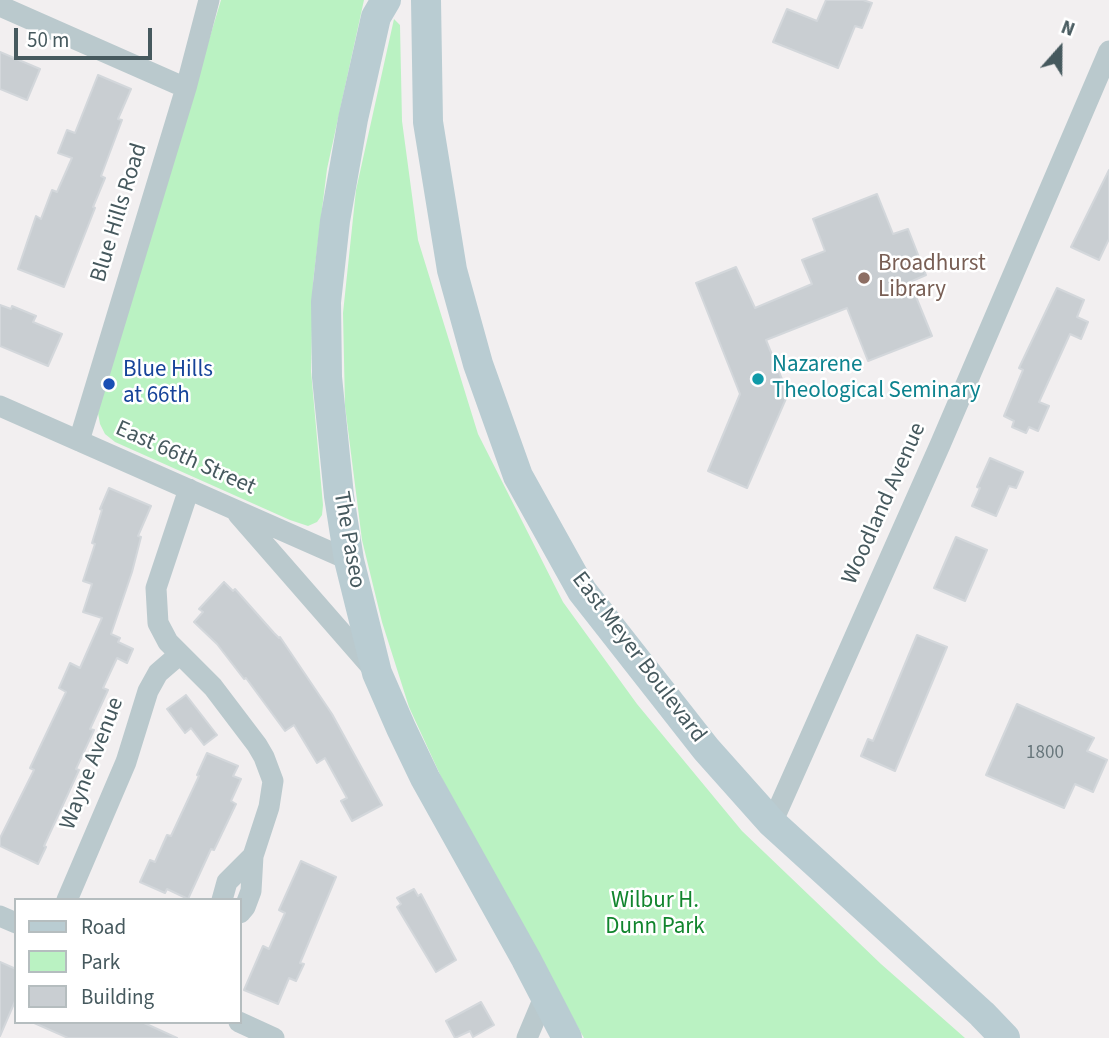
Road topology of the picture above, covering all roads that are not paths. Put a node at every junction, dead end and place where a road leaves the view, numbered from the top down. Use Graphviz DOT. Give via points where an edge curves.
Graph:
graph roads {
  1 [pos="209,0"];
  2 [pos="386,0"];
  3 [pos="426,0"];
  4 [pos="0,6"];
  5 [pos="1109,51"];
  6 [pos="186,88"];
  7 [pos="0,406"];
  8 [pos="79,441"];
  9 [pos="189,489"];
  10 [pos="234,509"];
  11 [pos="349,559"];
  12 [pos="180,654"];
  13 [pos="377,673"];
  14 [pos="772,823"];
  15 [pos="253,856"];
  16 [pos="68,898"];
  17 [pos="223,898"];
  18 [pos="242,911"];
  19 [pos="545,995"];
  20 [pos="982,1014"];
  21 [pos="242,1023"];
  22 [pos="274,1038"];
  23 [pos="527,1038"];
  24 [pos="567,1038"];
  25 [pos="1004,1038"];
  26 [pos="1017,1038"];
  1 -- 6 [label="street, Blue Hills Road"];
  2 -- 11 [label="main road, The Paseo" via="376,17 354,119 334,221 326,302 327,377"];
  3 -- 14 [label="main road, East Meyer Boulevard" via="428,122 453,270 478,364 518,476 582,591 706,749"];
  4 -- 6 [label="street"];
  5 -- 14 [label="street, Woodland Avenue"];
  6 -- 8 [label="street, Blue Hills Road"];
  7 -- 8 [label="street, East 66th Street"];
  8 -- 9 [label="street, East 66th Street"];
  9 -- 10 [label="street, East 66th Street"];
  9 -- 12 [label="street" via="156,588 158,623"];
  10 -- 11 [label="street, East 66th Street"];
  10 -- 13 [label="street"];
  11 -- 13 [label="main road, The Paseo"];
  12 -- 15 [label="street" via="213,687 257,745 273,781"];
  12 -- 16 [label="street, Wayne Avenue" via="158,673 148,691 126,762"];
  13 -- 19 [label="main road, The Paseo" via="425,778"];
  14 -- 20 [label="main road, East Meyer Boulevard"];
  15 -- 17 [label="street" via="227,882"];
  15 -- 18 [label="street" via="251,891"];
  19 -- 23 [label="street"];
  19 -- 24 [label="main road, The Paseo"];
  20 -- 25 [label="main road, East Meyer Boulevard"];
  20 -- 26 [label="main road, East Meyer Boulevard"];
  21 -- 22 [label="street"];
}
